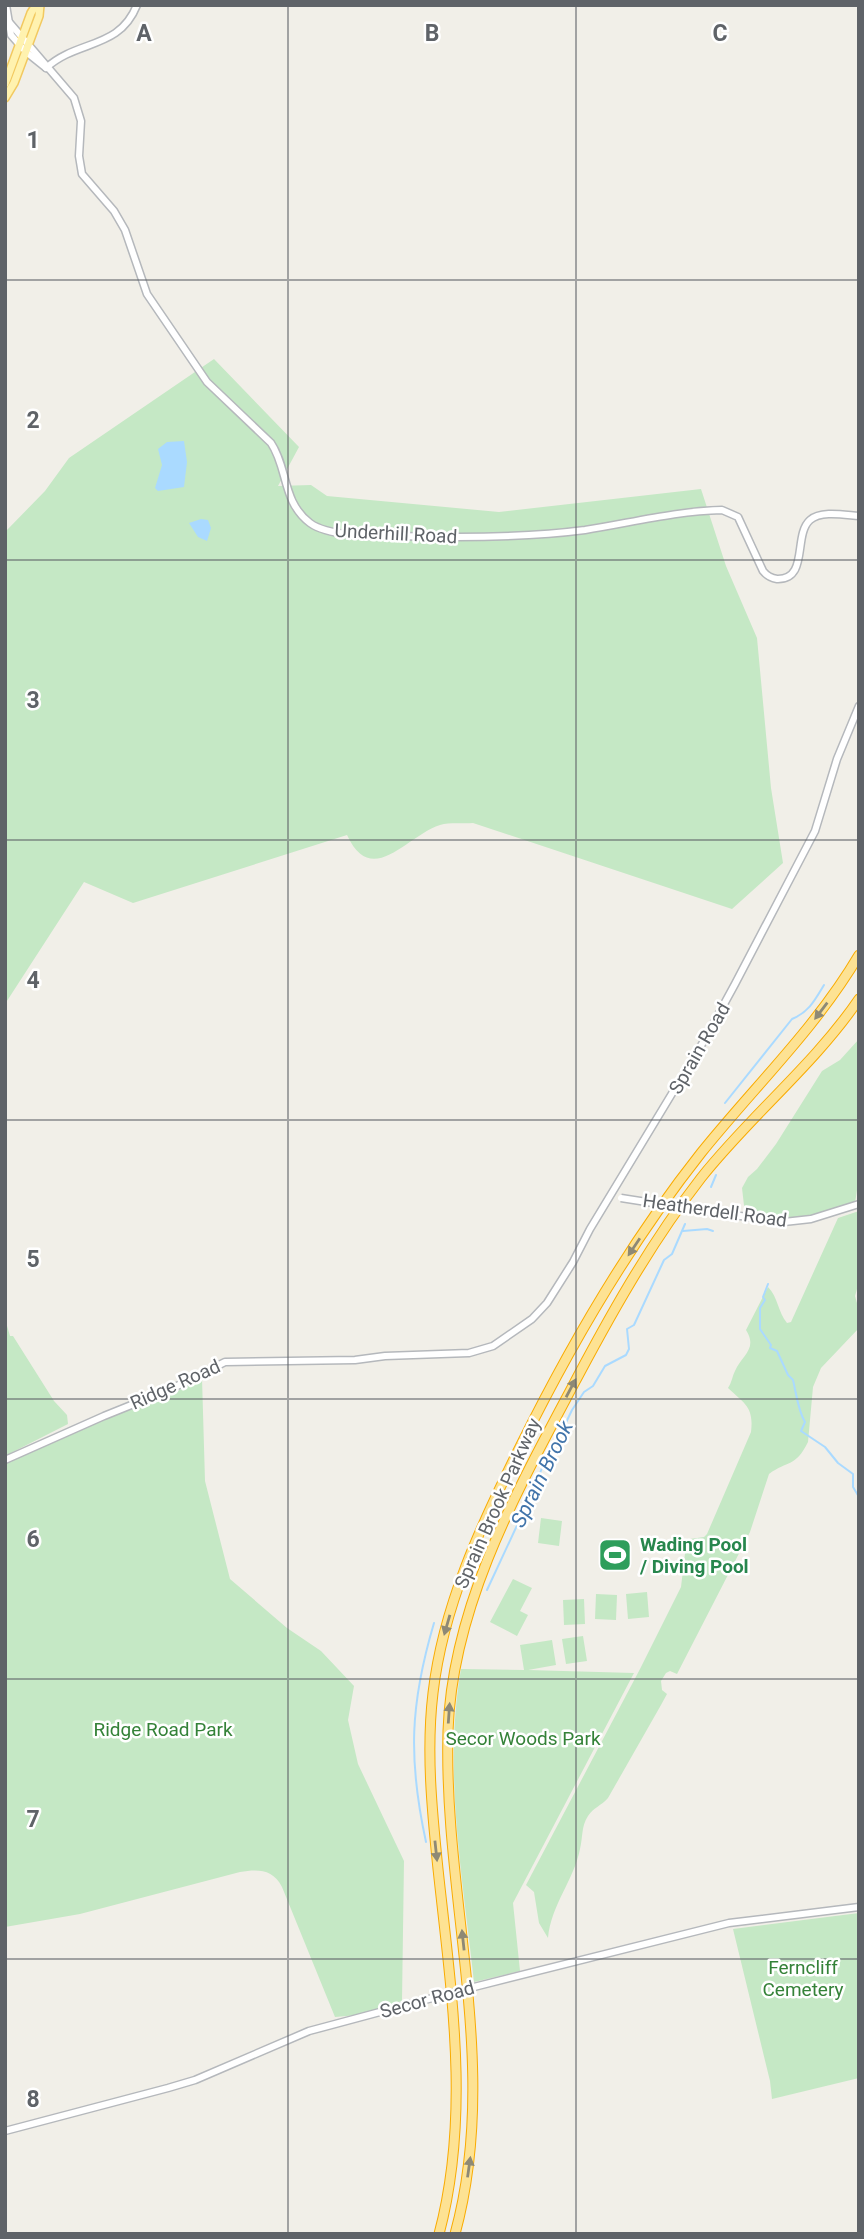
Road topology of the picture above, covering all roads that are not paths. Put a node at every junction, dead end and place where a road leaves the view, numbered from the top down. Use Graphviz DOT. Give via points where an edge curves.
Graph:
graph roads {
  1 [pos="6,5"];
  2 [pos="38,5"];
  3 [pos="137,5"];
  4 [pos="21,42"];
  5 [pos="27,49"];
  6 [pos="46,68"];
  7 [pos="5,83"];
  8 [pos="5,98"];
  9 [pos="859,516"];
  10 [pos="859,706"];
  11 [pos="859,955"];
  12 [pos="859,999"];
  13 [pos="611,1195"];
  14 [pos="859,1204"];
  15 [pos="482,1351"];
  16 [pos="5,1460"];
  17 [pos="859,1907"];
  18 [pos="5,2131"];
  19 [pos="439,2234"];
  20 [pos="456,2234"];
  1 -- 4 [label="street, Underhill Road" via="9,22"];
  2 -- 4 [label="main road"];
  2 -- 5 [label="main road" via="39,16"];
  3 -- 6 [label="street" via="132,18 113,36 72,51"];
  4 -- 5 [label="street, Underhill Road"];
  4 -- 7 [label="main road"];
  5 -- 6 [label="street, Underhill Road"];
  5 -- 8 [label="main road"];
  6 -- 9 [label="street, Underhill Road" via="74,98 80,121 82,174 125,230 147,294 207,382 271,443 293,504 311,524 377,536 516,536 722,510 738,517 763,571 775,579 793,572 810,520 832,514"];
  10 -- 13 [label="street, Sprain Road" via="815,831 705,1039"];
  11 -- 19 [label="highway, Sprain Brook Parkway, one-way" via="811,1025 683,1177 613,1279 516,1454 452,1606 435,1679 430,1745 457,2084 453,2166"];
  20 -- 12 [label="highway, Sprain Brook Parkway, one-way" via="471,2158 474,2091 449,1796 448,1729 456,1664 471,1608 501,1530 544,1440 654,1245 718,1158"];
  13 -- 14 [label="street, Heatherdell Road, bridge" via="784,1222"];
  13 -- 15 [label="street, Sprain Road" via="547,1303 511,1335"];
  15 -- 16 [label="street, Ridge Road" via="355,1360 225,1362"];
  17 -- 18 [label="street, Secor Road, bridge" via="700,1929 474,1987 309,2031 167,2088"];
}
